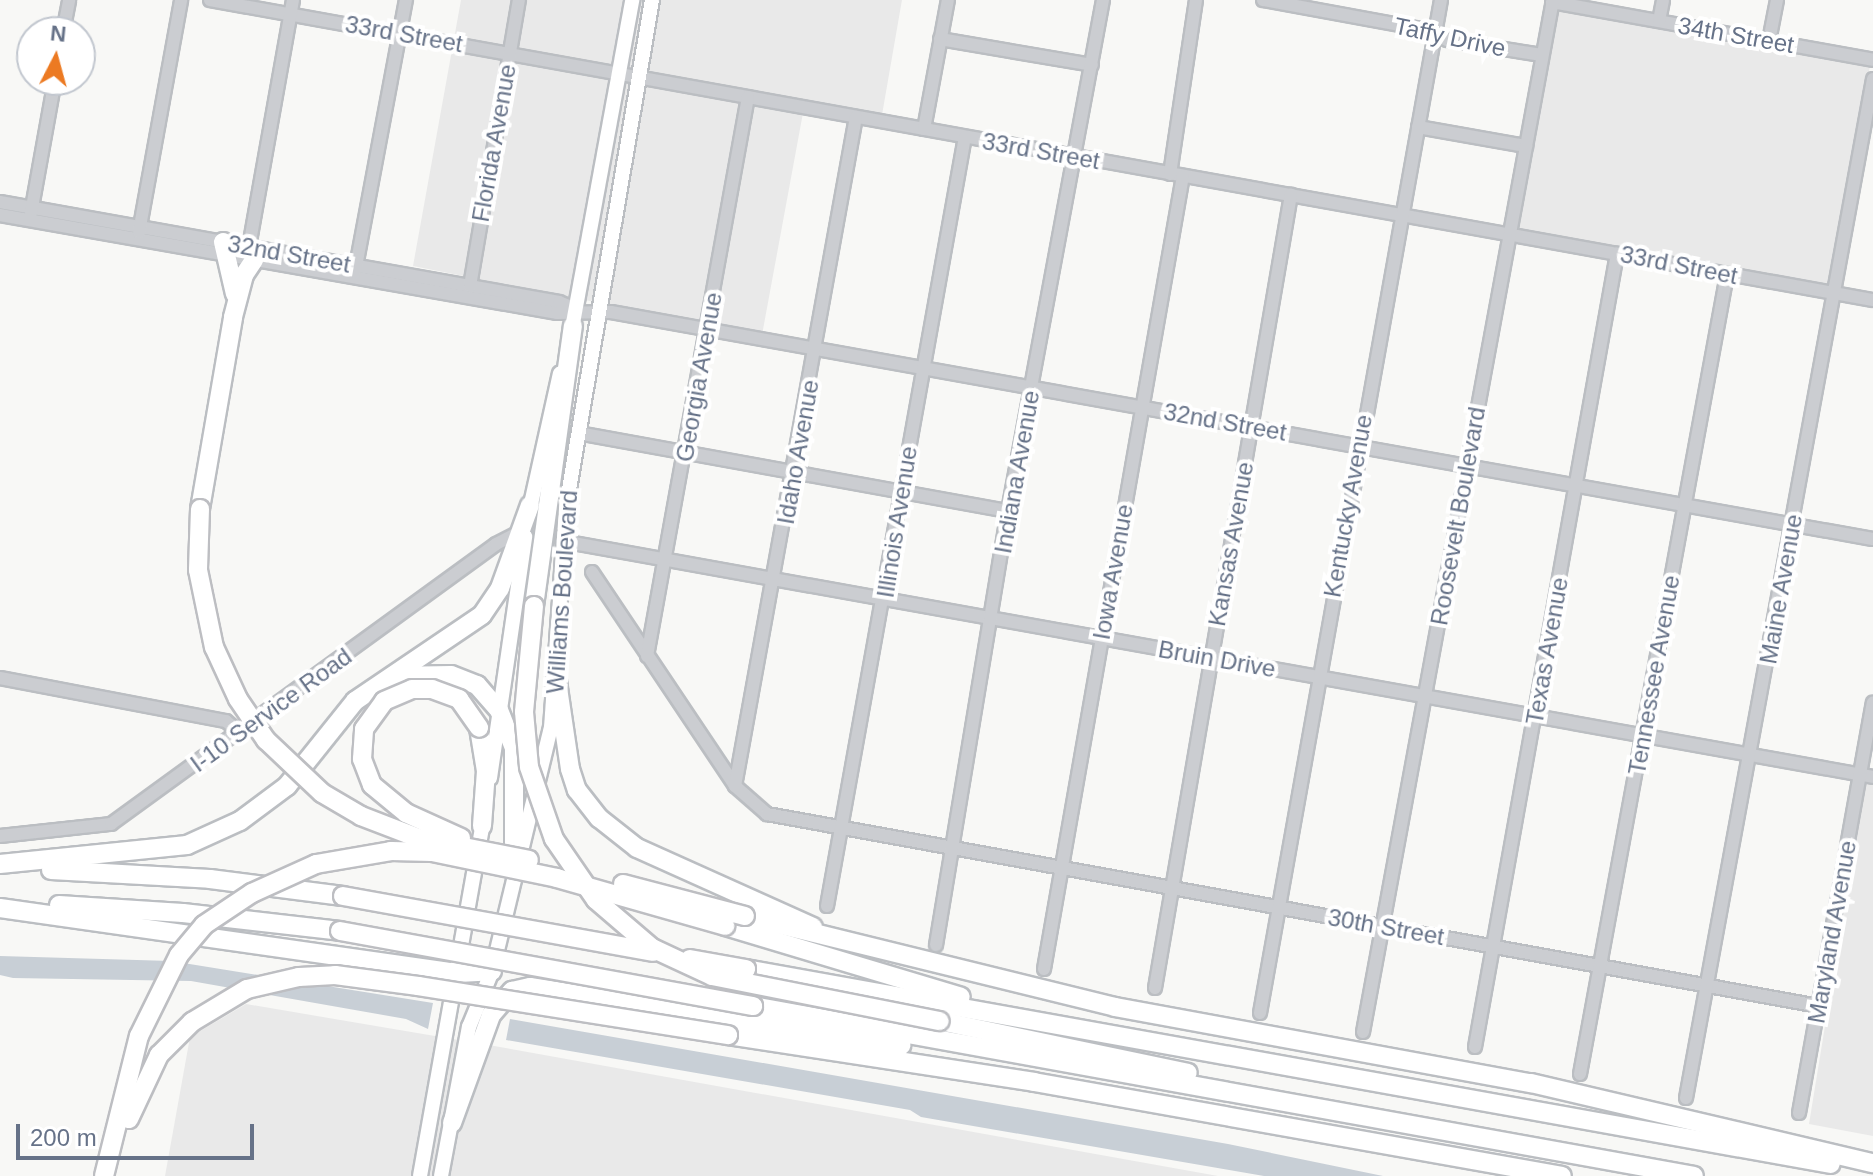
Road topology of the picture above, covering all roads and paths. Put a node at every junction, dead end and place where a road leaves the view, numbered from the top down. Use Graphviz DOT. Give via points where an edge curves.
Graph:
graph roads {
  1 [pos="181,0"];
  2 [pos="210,0"];
  3 [pos="293,0"];
  4 [pos="406,0"];
  5 [pos="519,0"];
  6 [pos="632,0"];
  7 [pos="652,0"];
  8 [pos="948,0"];
  9 [pos="1103,0"];
  10 [pos="1196,0"];
  11 [pos="1263,0"];
  12 [pos="1441,0"];
  13 [pos="1663,0"];
  14 [pos="1777,0"];
  15 [pos="1553,1"];
  16 [pos="290,14"];
  17 [pos="1659,21"];
  18 [pos="400,33"];
  19 [pos="1435,33"];
  20 [pos="940,39"];
  21 [pos="1769,41"];
  22 [pos="510,54"];
  23 [pos="1542,55"];
  24 [pos="1873,60"];
  25 [pos="1092,65"];
  26 [pos="619,74"];
  27 [pos="639,77"];
  28 [pos="1873,79"];
  29 [pos="52,96"];
  30 [pos="748,97"];
  31 [pos="856,117"];
  32 [pos="1418,127"];
  33 [pos="924,129"];
  34 [pos="965,137"];
  35 [pos="1526,146"];
  36 [pos="1075,157"];
  37 [pos="1177,175"];
  38 [pos="1291,195"];
  39 [pos="0,202"];
  40 [pos="31,214"];
  41 [pos="0,215"];
  42 [pos="1402,215"];
  43 [pos="139,233"];
  44 [pos="1510,234"];
  45 [pos="226,249"];
  46 [pos="251,253"];
  47 [pos="1617,254"];
  48 [pos="355,272"];
  49 [pos="1727,275"];
  50 [pos="470,286"];
  51 [pos="446,288"];
  52 [pos="1835,293"];
  53 [pos="1873,300"];
  54 [pos="596,311"];
  55 [pos="233,317"];
  56 [pos="574,318"];
  57 [pos="708,329"];
  58 [pos="817,348"];
  59 [pos="923,368"];
  60 [pos="1032,387"];
  61 [pos="1143,408"];
  62 [pos="1251,427"];
  63 [pos="578,433"];
  64 [pos="1358,446"];
  65 [pos="686,452"];
  66 [pos="1468,465"];
  67 [pos="795,472"];
  68 [pos="1576,485"];
  69 [pos="901,492"];
  70 [pos="530,505"];
  71 [pos="1685,505"];
  72 [pos="1008,511"];
  73 [pos="1792,524"];
  74 [pos="521,531"];
  75 [pos="554,537"];
  76 [pos="1873,539"];
  77 [pos="667,559"];
  78 [pos="592,572"];
  79 [pos="775,578"];
  80 [pos="885,598"];
  81 [pos="991,618"];
  82 [pos="1101,638"];
  83 [pos="647,656"];
  84 [pos="1211,658"];
  85 [pos="387,677"];
  86 [pos="1318,677"];
  87 [pos="0,678"];
  88 [pos="557,681"];
  89 [pos="1425,696"];
  90 [pos="1873,703"];
  91 [pos="499,710"];
  92 [pos="1535,716"];
  93 [pos="240,733"];
  94 [pos="1644,735"];
  95 [pos="1751,755"];
  96 [pos="1866,776"];
  97 [pos="735,786"];
  98 [pos="482,826"];
  99 [pos="842,829"];
  100 [pos="0,836"];
  101 [pos="953,849"];
  102 [pos="490,850"];
  103 [pos="514,864"];
  104 [pos="0,866"];
  105 [pos="1062,868"];
  106 [pos="1170,888"];
  107 [pos="0,906"];
  108 [pos="827,906"];
  109 [pos="1279,907"];
  110 [pos="1384,927"];
  111 [pos="840,943"];
  112 [pos="936,945"];
  113 [pos="1493,947"];
  114 [pos="406,963"];
  115 [pos="1602,967"];
  116 [pos="1044,969"];
  117 [pos="492,971"];
  118 [pos="458,973"];
  119 [pos="1710,986"];
  120 [pos="1155,988"];
  121 [pos="450,1001"];
  122 [pos="1818,1006"];
  123 [pos="1260,1013"];
  124 [pos="1084,1030"];
  125 [pos="1363,1032"];
  126 [pos="1475,1047"];
  127 [pos="1040,1059"];
  128 [pos="1580,1074"];
  129 [pos="1686,1098"];
  130 [pos="1799,1113"];
  131 [pos="452,1123"];
  132 [pos="1555,1151"];
  133 [pos="1873,1163"];
  134 [pos="1873,1171"];
  135 [pos="104,1176"];
  136 [pos="113,1176"];
  137 [pos="420,1176"];
  138 [pos="441,1176"];
  139 [pos="1562,1176"];
  140 [pos="1694,1176"];
  1 -- 43 [label="street"];
  2 -- 16 [label="street, 33rd Street"];
  3 -- 16 [label="street"];
  4 -- 18 [label="street"];
  5 -- 22 [label="street, Florida Avenue"];
  6 -- 26 [label="main road, Williams Boulevard"];
  7 -- 27 [label="main road, Williams Boulevard"];
  8 -- 20 [label="street"];
  9 -- 25 [label="street, Indiana Avenue"];
  10 -- 37 [label="street, Iowa Avenue"];
  11 -- 19 [label="street, Taffy Drive"];
  12 -- 19 [label="street, Kentucky Avenue"];
  13 -- 17 [label="street"];
  14 -- 21 [label="street"];
  15 -- 17 [label="street, 34th Street"];
  15 -- 23 [label="street, Roosevelt Boulevard"];
  16 -- 18 [label="street, 33rd Street"];
  16 -- 46 [label="street"];
  17 -- 21 [label="street, 34th Street"];
  18 -- 22 [label="street, 33rd Street"];
  18 -- 48 [label="street"];
  19 -- 23 [label="street, Taffy Drive" via="1447,40"];
  19 -- 32 [label="street, Kentucky Avenue"];
  20 -- 25 [label="street"];
  20 -- 33 [label="street"];
  21 -- 24 [label="street, 34th Street"];
  22 -- 26 [label="street, 33rd Street"];
  22 -- 50 [label="street, Florida Avenue"];
  23 -- 35 [label="street, Roosevelt Boulevard"];
  25 -- 36 [label="street, Indiana Avenue"];
  26 -- 27 [label="street, 33rd Street"];
  26 -- 56 [label="main road, Williams Boulevard"];
  27 -- 30 [label="street, 33rd Street"];
  27 -- 54 [label="main road, Williams Boulevard"];
  28 -- 52 [label="street, Maine Avenue"];
  29 -- 40 [label="street"];
  30 -- 31 [label="street, 33rd Street"];
  30 -- 57 [label="street, Georgia Avenue"];
  31 -- 33 [label="street, 33rd Street"];
  31 -- 58 [label="street, Idaho Avenue"];
  32 -- 35 [label="street"];
  32 -- 42 [label="street, Kentucky Avenue"];
  33 -- 34 [label="street, 33rd Street"];
  34 -- 36 [label="street, 33rd Street"];
  34 -- 59 [label="street, Illinois Avenue"];
  35 -- 44 [label="street, Roosevelt Boulevard"];
  36 -- 37 [label="street, 33rd Street"];
  36 -- 60 [label="street, Indiana Avenue"];
  37 -- 38 [label="street, 33rd Street"];
  37 -- 61 [label="street, Iowa Avenue"];
  38 -- 42 [label="street, 33rd Street"];
  38 -- 62 [label="street, Kansas Avenue"];
  39 -- 40 [label="street, 32nd Street"];
  40 -- 41 [label="street, 32nd Street"];
  40 -- 43 [label="street, 32nd Street"];
  42 -- 44 [label="street, 33rd Street"];
  42 -- 64 [label="street, Kentucky Avenue"];
  43 -- 45 [label="street, 32nd Street"];
  44 -- 47 [label="street, 33rd Street"];
  44 -- 66 [label="street, Roosevelt Boulevard"];
  45 -- 46 [label="street, 32nd Street"];
  45 -- 55 [label="highway"];
  46 -- 48 [label="street, 32nd Street"];
  46 -- 55 [label="highway"];
  47 -- 49 [label="street, 33rd Street"];
  47 -- 68 [label="street, Texas Avenue"];
  48 -- 51 [label="street, 32nd Street"];
  49 -- 52 [label="street, 33rd Street"];
  49 -- 71 [label="street, Tennessee Avenue"];
  50 -- 51 [label="street, 32nd Street"];
  50 -- 56 [label="street, 32nd Street"];
  51 -- 56 [label="street, 32nd Street"];
  52 -- 53 [label="street, 33rd Street"];
  52 -- 73 [label="street, Maine Avenue"];
  54 -- 56 [label="street, 32nd Street"];
  54 -- 57 [label="street, 32nd Street"];
  54 -- 63 [label="main road, Williams Boulevard"];
  55 -- 102 [label="highway, bridge" via="200,509 198,570 214,647 238,699 266,740 322,793 361,816 418,838"];
  56 -- 70 [label="main road, Williams Boulevard"];
  56 -- 75 [label="highway"];
  57 -- 58 [label="street, 32nd Street"];
  57 -- 65 [label="street, Georgia Avenue"];
  58 -- 59 [label="street, 32nd Street"];
  58 -- 67 [label="street, Idaho Avenue"];
  59 -- 60 [label="street, 32nd Street"];
  59 -- 69 [label="street, Illinois Avenue"];
  60 -- 61 [label="street, 32nd Street"];
  60 -- 72 [label="street, Indiana Avenue"];
  61 -- 62 [label="street, 32nd Street"];
  61 -- 82 [label="street, Iowa Avenue"];
  62 -- 64 [label="street, 32nd Street"];
  62 -- 84 [label="street, Kansas Avenue"];
  63 -- 65 [label="street"];
  63 -- 75 [label="main road, Williams Boulevard"];
  64 -- 66 [label="street, 32nd Street"];
  64 -- 86 [label="street, Kentucky Avenue"];
  65 -- 67 [label="street"];
  65 -- 77 [label="street, Georgia Avenue"];
  66 -- 68 [label="street, 32nd Street"];
  66 -- 89 [label="street, Roosevelt Boulevard"];
  67 -- 69 [label="street"];
  67 -- 79 [label="street, Idaho Avenue"];
  68 -- 71 [label="street, 32nd Street"];
  68 -- 92 [label="street, Texas Avenue"];
  69 -- 72 [label="street"];
  69 -- 80 [label="street, Illinois Avenue"];
  70 -- 74 [label="highway"];
  70 -- 91 [label="main road, Williams Boulevard"];
  71 -- 73 [label="street, 32nd Street"];
  71 -- 94 [label="street, Tennessee Avenue"];
  72 -- 81 [label="street, Indiana Avenue"];
  73 -- 76 [label="street, 32nd Street"];
  73 -- 95 [label="street, Maine Avenue"];
  74 -- 85 [label="highway" via="500,588 482,615"];
  74 -- 93 [label="street, I-10 Service Road" via="496,544"];
  75 -- 77 [label="street, Bruin Drive"];
  75 -- 88 [label="main road, Williams Boulevard"];
  75 -- 132 [label="highway, bridge" via="526,663 526,738 541,808 588,891 652,948 712,976"];
  77 -- 79 [label="street, Bruin Drive"];
  77 -- 83 [label="street, Georgia Avenue"];
  78 -- 83 [label="street"];
  79 -- 80 [label="street, Bruin Drive"];
  79 -- 97 [label="street, Idaho Avenue"];
  80 -- 81 [label="street, Bruin Drive"];
  80 -- 99 [label="street, Illinois Avenue"];
  81 -- 82 [label="street, Bruin Drive"];
  81 -- 101 [label="street, Indiana Avenue"];
  82 -- 84 [label="street, Bruin Drive"];
  82 -- 105 [label="street, Iowa Avenue"];
  83 -- 97 [label="street"];
  84 -- 86 [label="street, Bruin Drive"];
  84 -- 106 [label="street, Kansas Avenue"];
  85 -- 91 [label="highway" via="451,675 477,685"];
  85 -- 104 [label="highway" via="355,701 287,786 240,821 187,845"];
  86 -- 89 [label="street, Bruin Drive"];
  86 -- 109 [label="street, Kentucky Avenue"];
  87 -- 93 [label="street" via="226,721"];
  88 -- 103 [label="main road, Williams Boulevard" via="542,766"];
  88 -- 111 [label="highway" via="570,769 577,790 599,818 637,848 764,902"];
  89 -- 92 [label="street, Bruin Drive"];
  89 -- 110 [label="street, Roosevelt Boulevard"];
  90 -- 96 [label="street, Maryland Avenue"];
  91 -- 98 [label="main road, Williams Boulevard"];
  91 -- 103 [label="highway" via="514,748"];
  92 -- 94 [label="street, Bruin Drive"];
  92 -- 113 [label="street, Texas Avenue"];
  93 -- 100 [label="street, I-10 Service Road" via="111,824"];
  94 -- 95 [label="street, Bruin Drive"];
  94 -- 115 [label="street, Tennessee Avenue"];
  95 -- 96 [label="street, Bruin Drive"];
  95 -- 119 [label="street, Maine Avenue"];
  96 -- 122 [label="street, Maryland Avenue"];
  97 -- 99 [label="street" via="767,814"];
  98 -- 102 [label="highway, bridge" via="486,771 479,728 459,699 432,689 412,689 372,711 364,729 362,759 372,785 387,799"];
  98 -- 118 [label="main road, Williams Boulevard"];
  99 -- 101 [label="street"];
  99 -- 108 [label="street, Illinois Avenue"];
  101 -- 105 [label="street, 30th Street"];
  101 -- 112 [label="street, Indiana Avenue"];
  102 -- 111 [label="highway, bridge"];
  103 -- 117 [label="main road, Williams Boulevard"];
  104 -- 124 [label="highway, bridge" via="171,876 343,896"];
  105 -- 106 [label="street, 30th Street"];
  105 -- 116 [label="street, Iowa Avenue"];
  106 -- 109 [label="street, 30th Street"];
  106 -- 120 [label="street, Kansas Avenue"];
  107 -- 114 [label="highway"];
  107 -- 127 [label="highway, bridge" via="183,913 340,931"];
  109 -- 110 [label="street, 30th Street"];
  109 -- 123 [label="street, Kentucky Avenue"];
  110 -- 113 [label="street, 30th Street"];
  110 -- 125 [label="street, Roosevelt Boulevard"];
  111 -- 133 [label="highway" via="1115,1007 1531,1083"];
  113 -- 115 [label="street, 30th Street"];
  113 -- 126 [label="street, Texas Avenue"];
  114 -- 118 [label="highway"];
  114 -- 121 [label="highway" via="440,977"];
  115 -- 119 [label="street, 30th Street"];
  115 -- 128 [label="street, Tennessee Avenue"];
  117 -- 118 [label="highway"];
  117 -- 131 [label="main road, Williams Boulevard" via="469,1027"];
  118 -- 121 [label="main road, Williams Boulevard"];
  119 -- 122 [label="street, 30th Street"];
  119 -- 129 [label="street, Maine Avenue"];
  121 -- 137 [label="main road, Williams Boulevard"];
  122 -- 130 [label="street, Maryland Avenue"];
  124 -- 134 [label="highway"];
  124 -- 135 [label="highway, bridge" via="849,967 557,878 432,852 351,855 294,873 204,925 179,955 139,1036"];
  127 -- 131 [label="highway" via="758,1026 530,987 512,991 491,1015"];
  127 -- 132 [label="highway"];
  131 -- 138 [label="main road, Williams Boulevard"];
  132 -- 140 [label="highway"];
  136 -- 139 [label="highway, bridge" via="135,1100 159,1055 192,1022 227,998 277,980 335,975 1034,1082"];
}
